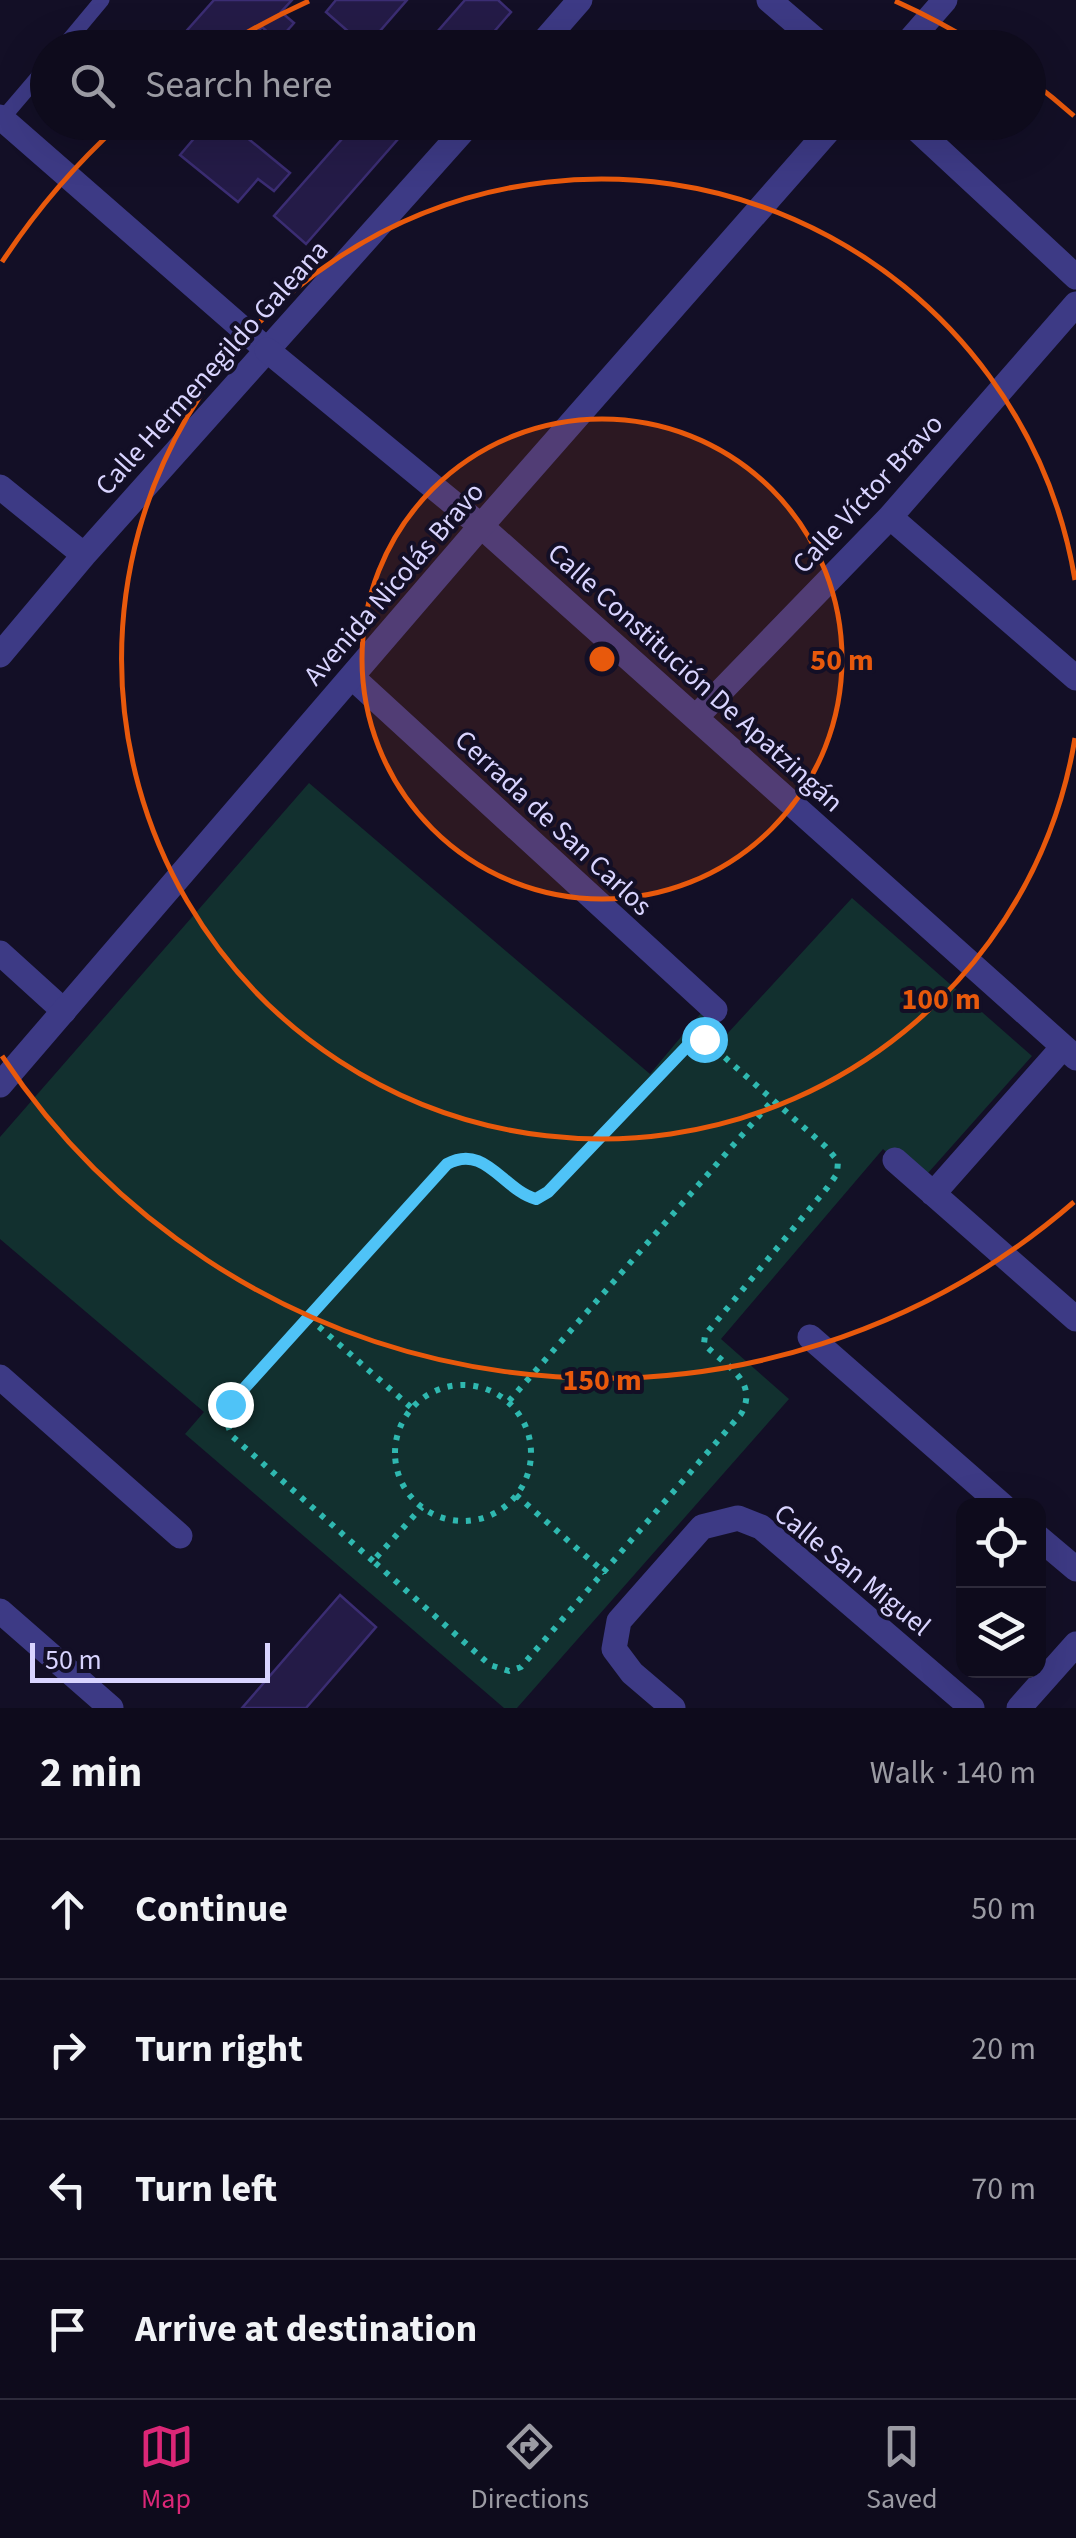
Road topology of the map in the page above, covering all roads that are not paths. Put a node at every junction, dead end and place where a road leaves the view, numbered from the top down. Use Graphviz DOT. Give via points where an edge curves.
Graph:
graph roads {
  1 [pos="102,0"];
  2 [pos="580,0"];
  3 [pos="769,0"];
  4 [pos="946,0"];
  5 [pos="77,30"];
  6 [pos="554,30"];
  7 [pos="803,30"];
  8 [pos="918,30"];
  9 [pos="30,85"];
  10 [pos="1,118"];
  11 [pos="455,140"];
  12 [pos="820,140"];
  13 [pos="928,140"];
  14 [pos="1076,277"];
  15 [pos="1076,304"];
  16 [pos="267,350"];
  17 [pos="0,486"];
  18 [pos="890,517"];
  19 [pos="480,526"];
  20 [pos="84,555"];
  21 [pos="0,655"];
  22 [pos="352,677"];
  23 [pos="1076,678"];
  24 [pos="697,716"];
  25 [pos="0,953"];
  26 [pos="64,1010"];
  27 [pos="714,1010"];
  28 [pos="1069,1052"];
  29 [pos="0,1085"];
  30 [pos="895,1160"];
  31 [pos="933,1194"];
  32 [pos="1076,1319"];
  33 [pos="810,1337"];
  34 [pos="0,1377"];
  35 [pos="994,1498"];
  36 [pos="180,1536"];
  37 [pos="1046,1543"];
  38 [pos="1076,1569"];
  39 [pos="0,1611"];
  40 [pos="1076,1644"];
  41 [pos="111,1708"];
  42 [pos="673,1708"];
  43 [pos="972,1708"];
  44 [pos="1019,1708"];
  1 -- 5 [label="lane"];
  2 -- 6 [label="street"];
  3 -- 7 [label="street"];
  4 -- 8 [label="street"];
  9 -- 10 [label="lane"];
  10 -- 16 [label="street, Calle Constitución De Apatzingán"];
  11 -- 16 [label="street, Calle Hermenegildo Galeana"];
  12 -- 19 [label="street, Avenida Nicolás Bravo"];
  13 -- 14 [label="street"];
  15 -- 18 [label="street, Calle Víctor Bravo"];
  16 -- 19 [label="street, Calle Constitución De Apatzingán"];
  16 -- 20 [label="street, Calle Hermenegildo Galeana"];
  17 -- 20 [label="street"];
  18 -- 23 [label="street"];
  18 -- 24 [label="street, Calle Víctor Bravo"];
  19 -- 22 [label="street, Avenida Nicolás Bravo"];
  19 -- 24 [label="street, Calle Constitución De Apatzingán"];
  20 -- 21 [label="street, Calle Hermenegildo Galeana"];
  22 -- 26 [label="street, Avenida Nicolás Bravo"];
  22 -- 27 [label="street, Cerrada de San Carlos"];
  24 -- 28 [label="street, Calle Constitución De Apatzingán"];
  25 -- 26 [label="street"];
  26 -- 29 [label="street, Avenida Nicolás Bravo"];
  28 -- 31 [label="street"];
  30 -- 31 [label="street"];
  31 -- 32 [label="street"];
  33 -- 35 [label="street"];
  34 -- 36 [label="street"];
  37 -- 38 [label="street"];
  39 -- 41 [label="street"];
  40 -- 44 [label="street"];
  42 -- 43 [label="street, Calle San Miguel" via="614,1649 619,1622 702,1527 738,1518 761,1527"];
}
